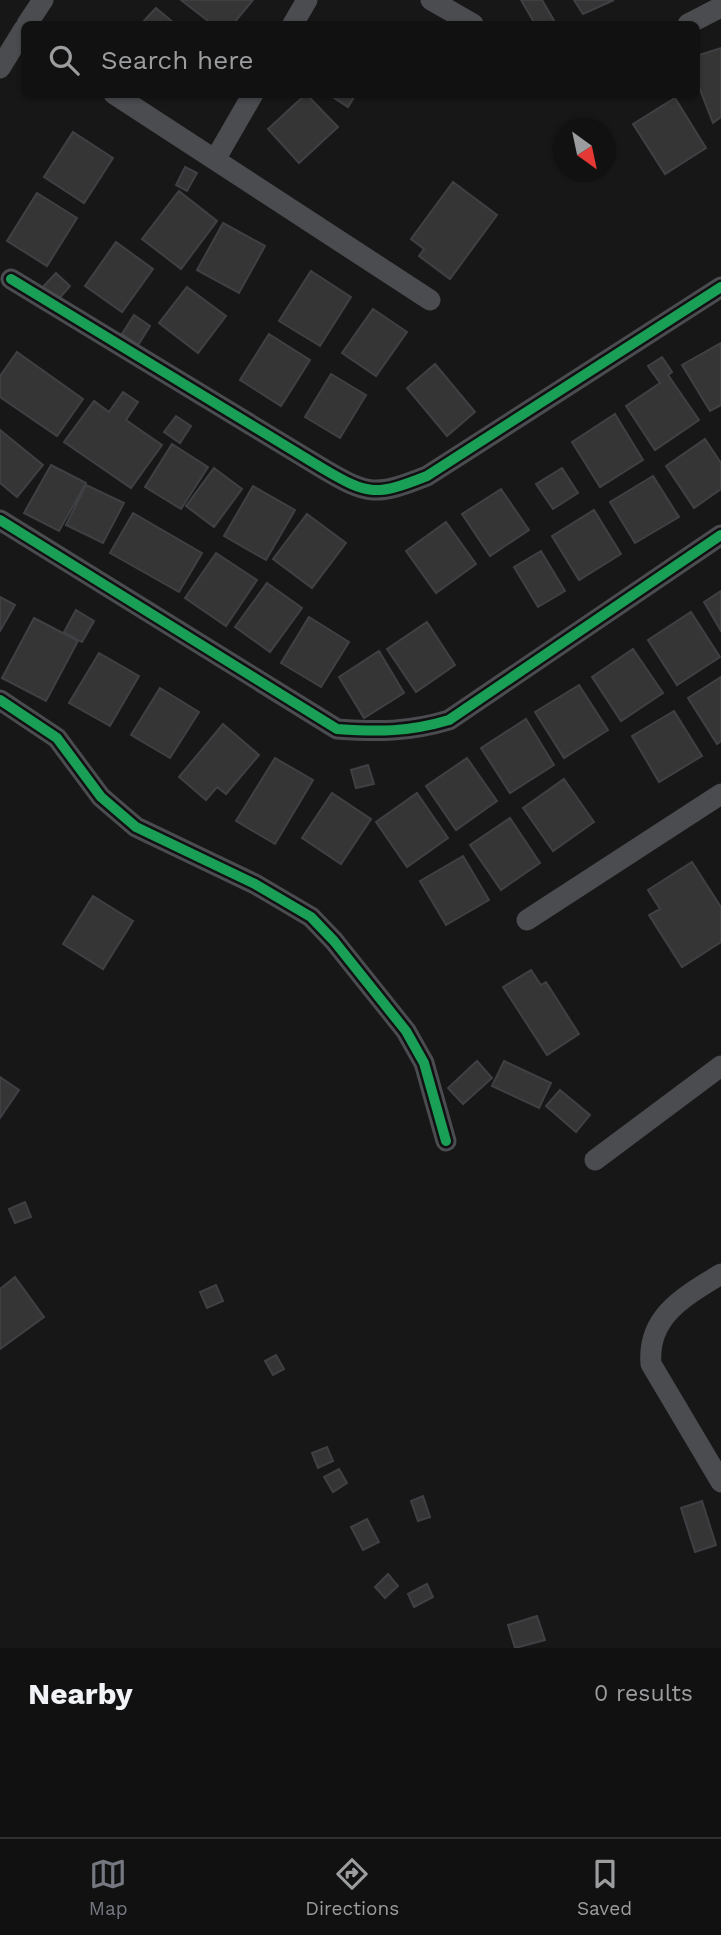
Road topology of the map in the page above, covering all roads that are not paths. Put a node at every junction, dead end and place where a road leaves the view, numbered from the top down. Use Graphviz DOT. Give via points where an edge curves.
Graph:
graph roads {
  1 [pos="43,0"];
  2 [pos="307,0"];
  3 [pos="431,0"];
  4 [pos="721,7"];
  5 [pos="28,21"];
  6 [pos="295,21"];
  7 [pos="468,21"];
  8 [pos="694,21"];
  9 [pos="19,33"];
  10 [pos="0,68"];
  11 [pos="120,98"];
  12 [pos="251,98"];
  13 [pos="216,158"];
  14 [pos="11,279"];
  15 [pos="721,288"];
  16 [pos="430,300"];
  17 [pos="0,520"];
  18 [pos="721,535"];
  19 [pos="0,700"];
  20 [pos="721,794"];
  21 [pos="527,920"];
  22 [pos="721,1066"];
  23 [pos="446,1141"];
  24 [pos="595,1160"];
  25 [pos="721,1274"];
  26 [pos="721,1482"];
  1 -- 5 [label="street"];
  2 -- 6 [label="street"];
  3 -- 7 [label="street"];
  4 -- 8 [label="street"];
  9 -- 10 [label="street"];
  11 -- 13 [label="street"];
  12 -- 13 [label="street"];
  13 -- 16 [label="street"];
  14 -- 15 [label="street" via="369,492 394,489 427,476"];
  17 -- 18 [label="street" via="337,729 374,732 417,730 449,720"];
  19 -- 23 [label="street" via="57,738 101,797 136,827 256,884 311,917 406,1031 424,1063"];
  20 -- 21 [label="street"];
  22 -- 24 [label="street"];
  25 -- 26 [label="street" via="683,1297 649,1343 651,1364"];
}
